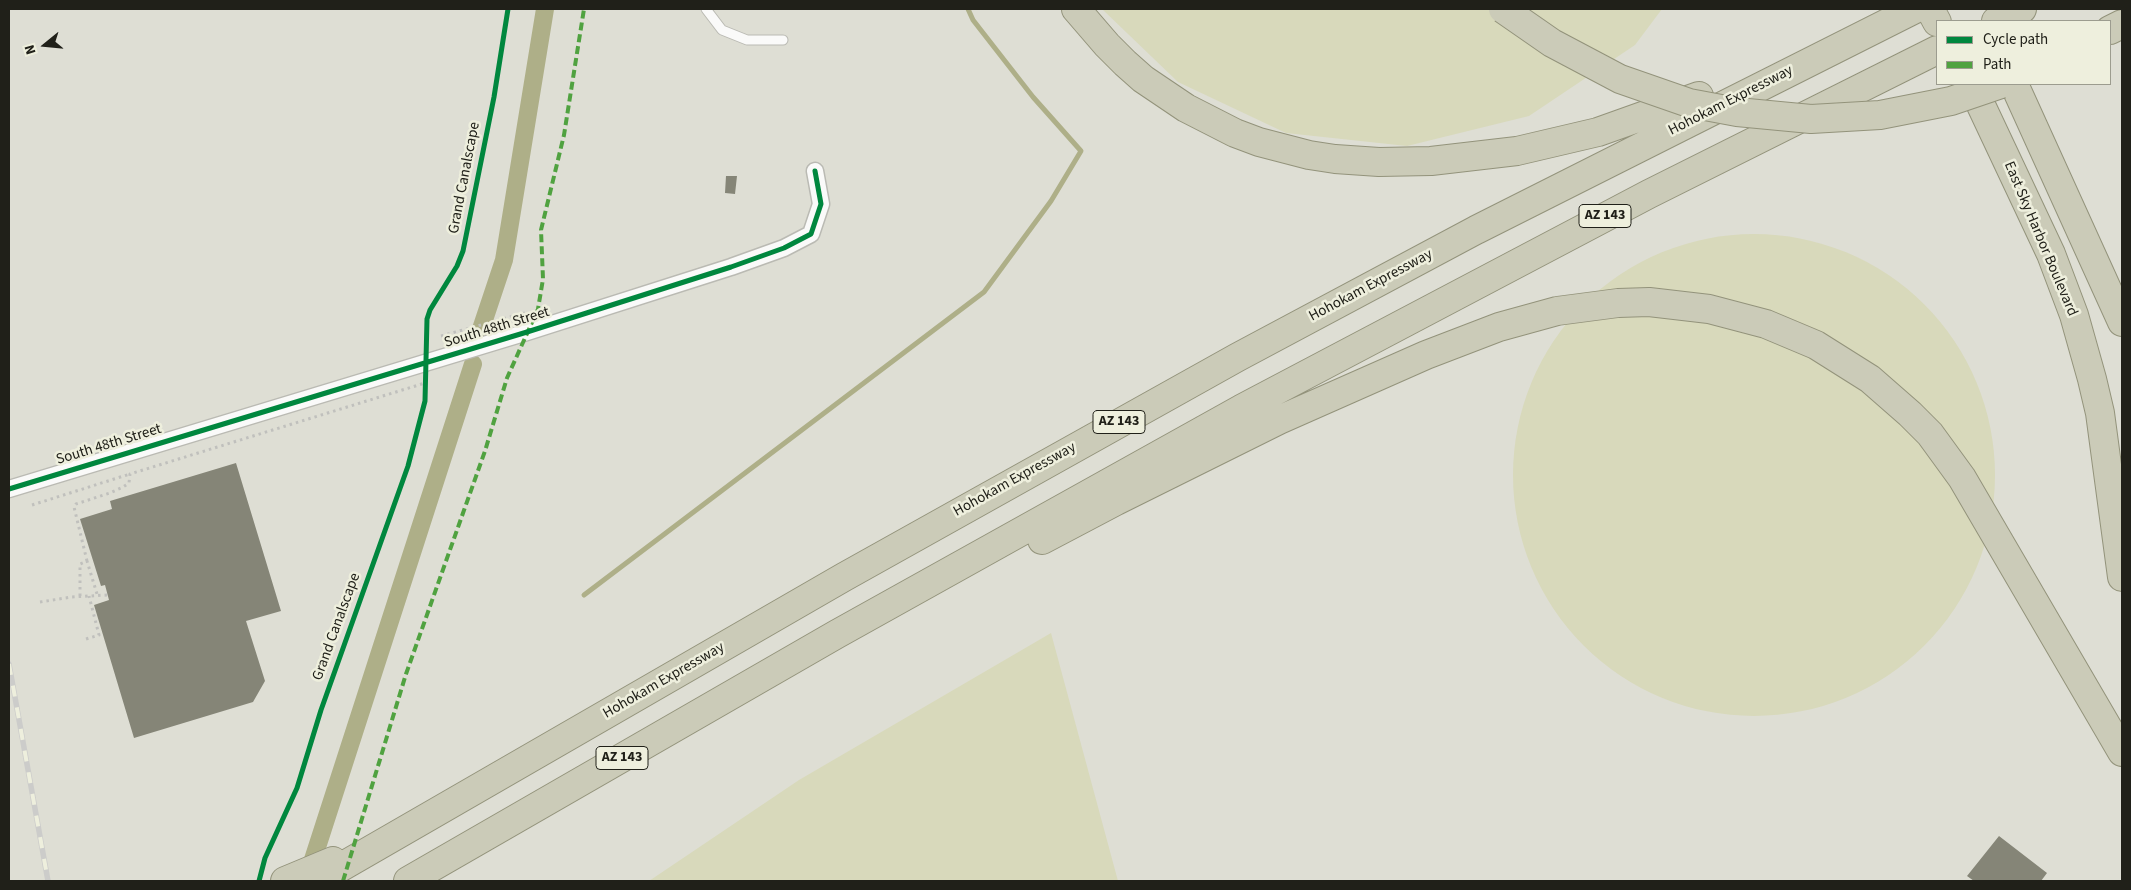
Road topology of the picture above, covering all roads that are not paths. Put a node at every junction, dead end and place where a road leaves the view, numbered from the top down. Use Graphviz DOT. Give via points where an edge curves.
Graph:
graph roads {
  1 [pos="706,9"];
  2 [pos="1076,9"];
  3 [pos="1503,9"];
  4 [pos="1915,9"];
  5 [pos="1930,9"];
  6 [pos="2022,9"];
  7 [pos="1936,20"];
  8 [pos="1998,20"];
  9 [pos="1854,38"];
  10 [pos="783,40"];
  11 [pos="1936,50"];
  12 [pos="1971,85"];
  13 [pos="1998,85"];
  14 [pos="2014,85"];
  15 [pos="815,171"];
  16 [pos="2122,322"];
  17 [pos="9,489"];
  18 [pos="2122,577"];
  19 [pos="836,634"];
  20 [pos="2122,752"];
  21 [pos="399,834"];
  22 [pos="285,881"];
  23 [pos="317,881"];
  24 [pos="408,881"];
  1 -- 10 [label="lane" via="722,30 747,40"];
  2 -- 9 [label="highway" via="1143,79 1209,121 1284,150 1335,159 1379,162 1486,155 1590,134 1646,117"];
  3 -- 13 [label="highway, bridge" via="1552,43 1620,79 1689,102 1737,112 1811,119 1880,115 1951,101"];
  4 -- 9 [label="highway, Hohokam Expressway / AZ 143"];
  5 -- 7 [label="highway"];
  6 -- 8 [label="highway"];
  9 -- 21 [label="highway, Hohokam Expressway / AZ 143" via="1476,230 1238,357 884,554"];
  11 -- 19 [label="highway, AZ 143" via="1402,322"];
  12 -- 18 [label="highway, East Sky Harbor Boulevard" via="2050,254 2074,315 2100,414"];
  14 -- 16 [label="highway"];
  15 -- 17 [label="street, South 48th Street" via="821,204 811,234 784,248 527,332"];
  19 -- 20 [label="highway" via="975,577 1170,473 1279,420 1426,355 1499,327 1557,311 1618,302 1681,304 1738,315 1799,337 1870,379 1930,434 1962,478"];
  19 -- 24 [label="highway, AZ 143"];
  21 -- 22 [label="highway"];
  21 -- 23 [label="highway, Hohokam Expressway / AZ 143"];
}
